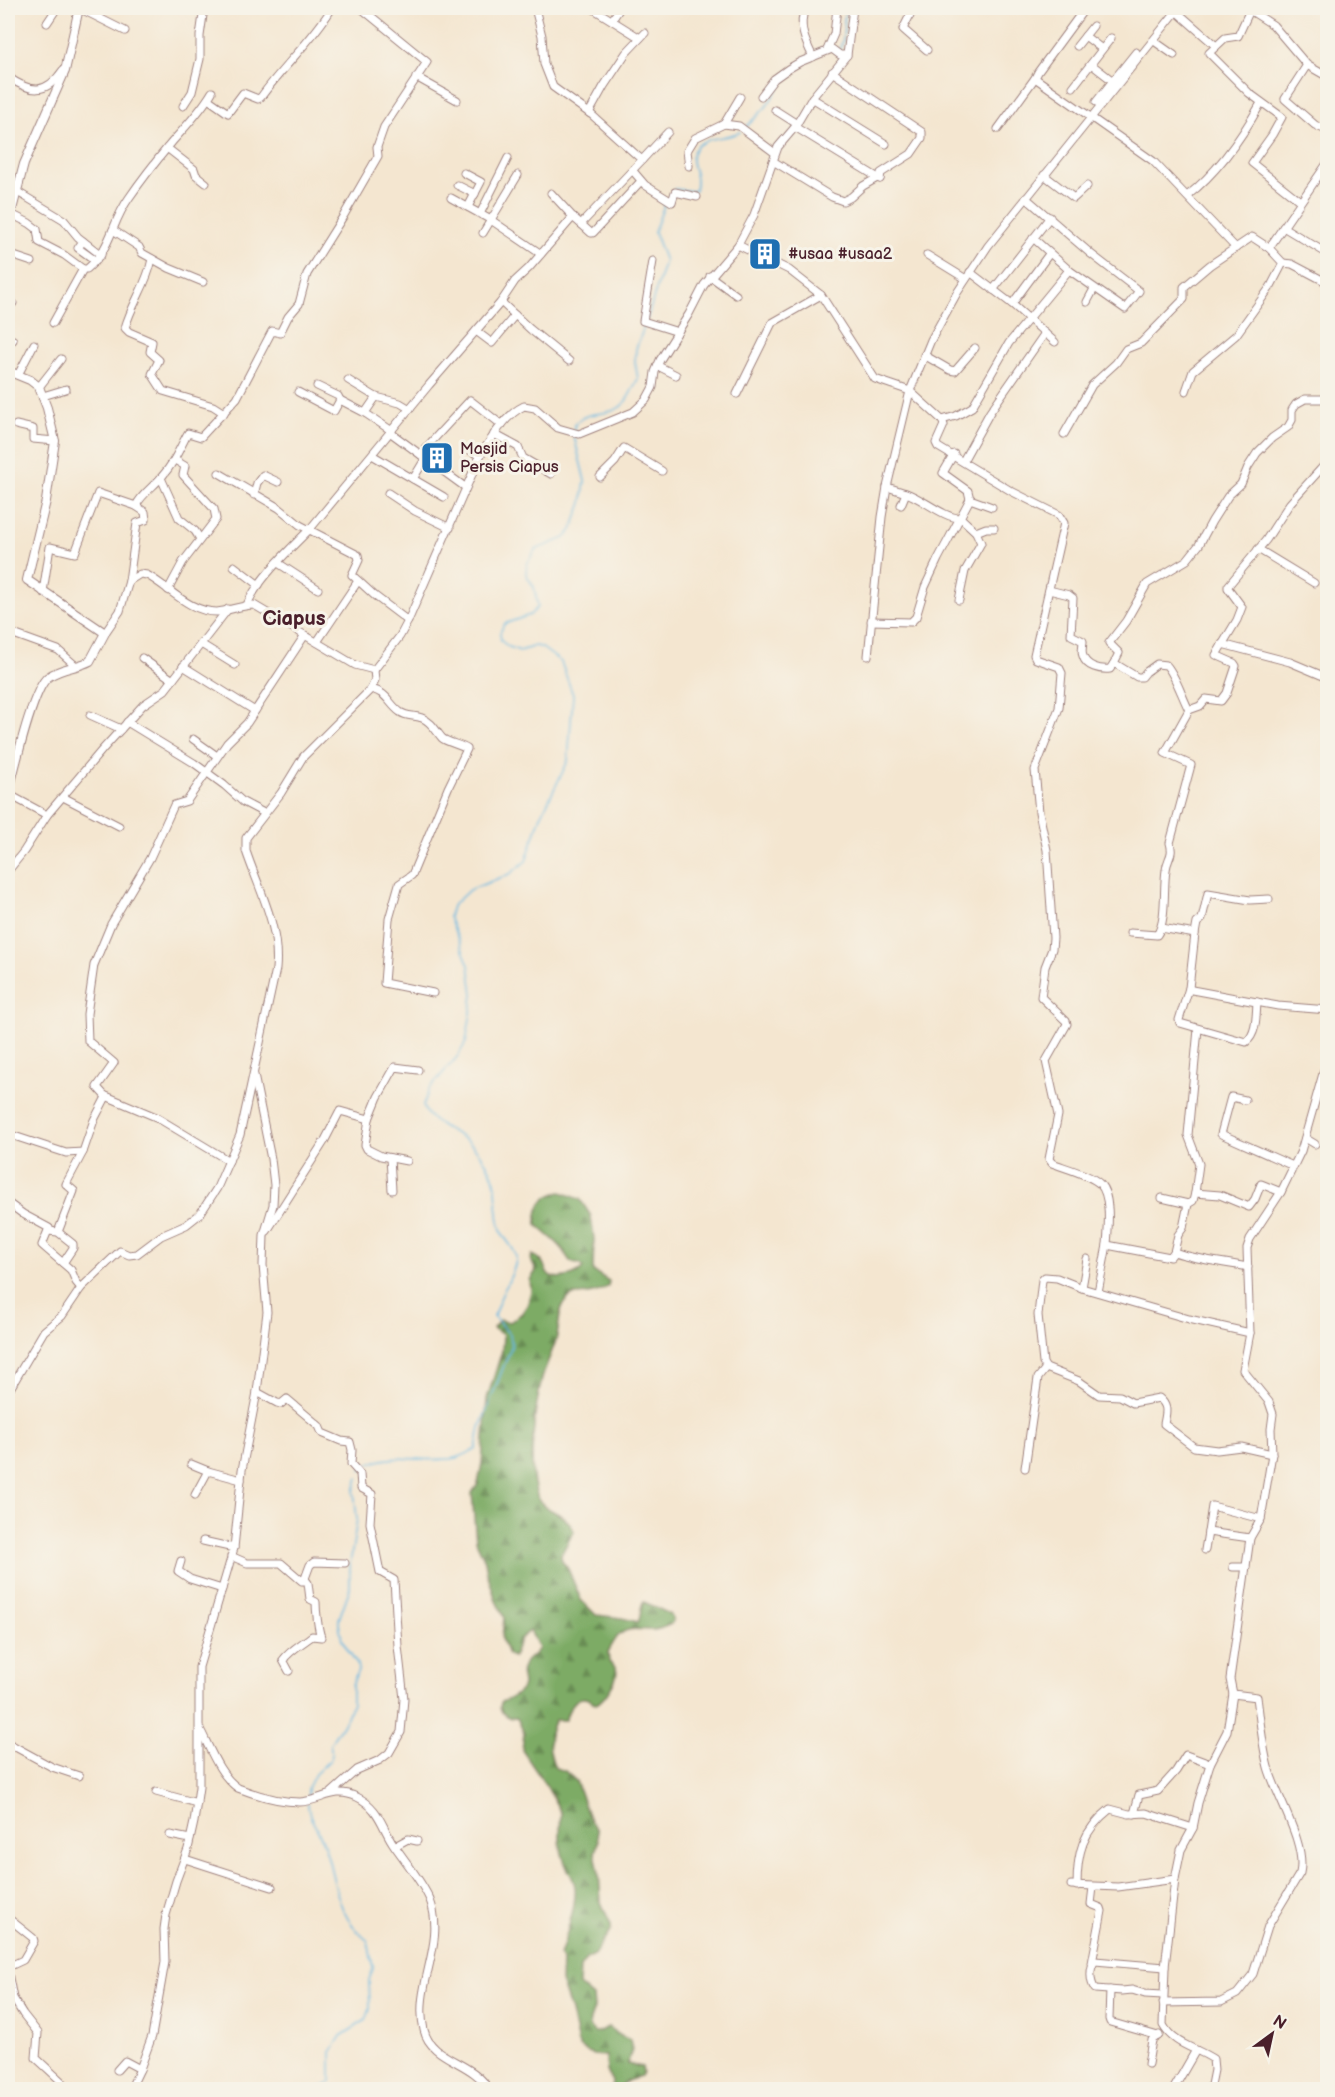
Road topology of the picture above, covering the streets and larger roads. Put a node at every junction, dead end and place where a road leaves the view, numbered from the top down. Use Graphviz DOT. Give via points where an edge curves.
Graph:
graph roads {
  1 [pos="57,8"];
  2 [pos="79,8"];
  3 [pos="204,8"];
  4 [pos="332,8"];
  5 [pos="361,8"];
  6 [pos="535,8"];
  7 [pos="592,8"];
  8 [pos="620,8"];
  9 [pos="805,8"];
  10 [pos="837,8"];
  11 [pos="853,8"];
  12 [pos="907,8"];
  13 [pos="1085,8"];
  14 [pos="1178,9"];
  15 [pos="1248,9"];
  16 [pos="612,20"];
  17 [pos="46,23"];
  18 [pos="1093,26"];
  19 [pos="125,31"];
  20 [pos="1085,36"];
  21 [pos="1111,38"];
  22 [pos="1154,41"];
  23 [pos="1077,46"];
  24 [pos="1216,46"];
  25 [pos="1102,49"];
  26 [pos="830,50"];
  27 [pos="927,50"];
  28 [pos="1136,52"];
  29 [pos="844,55"];
  30 [pos="1174,55"];
  31 [pos="813,57"];
  32 [pos="1091,64"];
  33 [pos="1307,65"];
  34 [pos="66,67"];
  35 [pos="832,72"];
  36 [pos="1326,75"];
  37 [pos="8,77"];
  38 [pos="416,77"];
  39 [pos="1035,78"];
  40 [pos="1115,83"];
  41 [pos="1073,87"];
  42 [pos="212,92"];
  43 [pos="761,96"];
  44 [pos="740,97"];
  45 [pos="812,98"];
  46 [pos="208,99"];
  47 [pos="457,100"];
  48 [pos="1096,102"];
  49 [pos="1261,103"];
  50 [pos="183,106"];
  51 [pos="775,110"];
  52 [pos="589,113"];
  53 [pos="1092,117"];
  54 [pos="724,123"];
  55 [pos="796,126"];
  56 [pos="998,129"];
  57 [pos="1328,131"];
  58 [pos="668,132"];
  59 [pos="886,144"];
  60 [pos="167,148"];
  61 [pos="775,153"];
  62 [pos="508,158"];
  63 [pos="642,160"];
  64 [pos="773,161"];
  65 [pos="1328,162"];
  66 [pos="689,166"];
  67 [pos="633,171"];
  68 [pos="464,173"];
  69 [pos="518,175"];
  70 [pos="1044,176"];
  71 [pos="880,179"];
  72 [pos="641,181"];
  73 [pos="206,183"];
  74 [pos="457,185"];
  75 [pos="1087,186"];
  76 [pos="16,190"];
  77 [pos="551,193"];
  78 [pos="475,194"];
  79 [pos="1188,196"];
  80 [pos="697,197"];
  81 [pos="451,198"];
  82 [pos="1026,198"];
  83 [pos="1300,201"];
  84 [pos="468,207"];
  85 [pos="480,214"];
  86 [pos="573,217"];
  87 [pos="9,218"];
  88 [pos="1050,218"];
  89 [pos="491,220"];
  90 [pos="581,224"];
  91 [pos="1283,227"];
  92 [pos="113,230"];
  93 [pos="483,233"];
  94 [pos="1033,238"];
  95 [pos="738,245"];
  96 [pos="1236,248"];
  97 [pos="1269,248"];
  98 [pos="8,254"];
  99 [pos="542,254"];
  100 [pos="1049,254"];
  101 [pos="1328,254"];
  102 [pos="927,255"];
  103 [pos="98,258"];
  104 [pos="152,259"];
  105 [pos="653,261"];
  106 [pos="32,262"];
  107 [pos="1283,264"];
  108 [pos="84,269"];
  109 [pos="1069,270"];
  110 [pos="968,275"];
  111 [pos="710,276"];
  112 [pos="203,282"];
  113 [pos="1328,283"];
  114 [pos="1094,289"];
  115 [pos="993,290"];
  116 [pos="736,295"];
  117 [pos="821,295"];
  118 [pos="501,302"];
  119 [pos="1087,302"];
  120 [pos="941,303"];
  121 [pos="1012,304"];
  122 [pos="949,308"];
  123 [pos="515,315"];
  124 [pos="1028,318"];
  125 [pos="53,323"];
  126 [pos="476,331"];
  127 [pos="678,332"];
  128 [pos="1045,333"];
  129 [pos="1055,342"];
  130 [pos="34,344"];
  131 [pos="975,348"];
  132 [pos="924,355"];
  133 [pos="61,359"];
  134 [pos="569,361"];
  135 [pos="658,366"];
  136 [pos="8,371"];
  137 [pos="18,375"];
  138 [pos="676,375"];
  139 [pos="348,380"];
  140 [pos="317,386"];
  141 [pos="66,389"];
  142 [pos="910,391"];
  143 [pos="1186,391"];
  144 [pos="41,392"];
  145 [pos="298,392"];
  146 [pos="737,394"];
  147 [pos="1328,395"];
  148 [pos="376,397"];
  149 [pos="340,400"];
  150 [pos="410,409"];
  151 [pos="224,413"];
  152 [pos="365,413"];
  153 [pos="942,420"];
  154 [pos="16,425"];
  155 [pos="502,425"];
  156 [pos="392,432"];
  157 [pos="494,434"];
  158 [pos="1064,434"];
  159 [pos="55,441"];
  160 [pos="468,448"];
  161 [pos="954,454"];
  162 [pos="372,455"];
  163 [pos="480,456"];
  164 [pos="423,457"];
  165 [pos="175,460"];
  166 [pos="963,461"];
  167 [pos="1328,461"];
  168 [pos="662,471"];
  169 [pos="219,473"];
  170 [pos="551,474"];
  171 [pos="600,477"];
  172 [pos="161,478"];
  173 [pos="413,479"];
  174 [pos="278,482"];
  175 [pos="465,487"];
  176 [pos="887,487"];
  177 [pos="906,493"];
  178 [pos="388,494"];
  179 [pos="254,495"];
  180 [pos="444,497"];
  181 [pos="970,499"];
  182 [pos="902,505"];
  183 [pos="136,506"];
  184 [pos="992,507"];
  185 [pos="961,518"];
  186 [pos="450,528"];
  187 [pos="994,528"];
  188 [pos="310,529"];
  189 [pos="976,532"];
  190 [pos="200,539"];
  191 [pos="1258,549"];
  192 [pos="278,563"];
  193 [pos="234,566"];
  194 [pos="129,581"];
  195 [pos="358,581"];
  196 [pos="1314,583"];
  197 [pos="259,585"];
  198 [pos="318,589"];
  199 [pos="168,590"];
  200 [pos="1048,590"];
  201 [pos="43,592"];
  202 [pos="959,600"];
  203 [pos="247,605"];
  204 [pos="228,609"];
  205 [pos="408,621"];
  206 [pos="871,621"];
  207 [pos="8,632"];
  208 [pos="105,633"];
  209 [pos="305,635"];
  210 [pos="318,642"];
  211 [pos="201,644"];
  212 [pos="1222,644"];
  213 [pos="868,656"];
  214 [pos="142,658"];
  215 [pos="1114,663"];
  216 [pos="75,665"];
  217 [pos="236,665"];
  218 [pos="183,666"];
  219 [pos="374,670"];
  220 [pos="1328,678"];
  221 [pos="173,680"];
  222 [pos="371,688"];
  223 [pos="1189,710"];
  224 [pos="255,711"];
  225 [pos="90,715"];
  226 [pos="127,722"];
  227 [pos="121,729"];
  228 [pos="193,739"];
  229 [pos="217,756"];
  230 [pos="206,771"];
  231 [pos="8,794"];
  232 [pos="63,797"];
  233 [pos="264,813"];
  234 [pos="47,815"];
  235 [pos="119,826"];
  236 [pos="8,871"];
  237 [pos="1269,899"];
  238 [pos="1161,928"];
  239 [pos="1130,933"];
  240 [pos="1195,934"];
  241 [pos="1189,987"];
  242 [pos="433,993"];
  243 [pos="1257,1002"];
  244 [pos="1328,1010"];
  245 [pos="1198,1029"];
  246 [pos="1328,1056"];
  247 [pos="418,1070"];
  248 [pos="254,1075"];
  249 [pos="1325,1075"];
  250 [pos="106,1096"];
  251 [pos="1245,1100"];
  252 [pos="369,1119"];
  253 [pos="8,1134"];
  254 [pos="1305,1138"];
  255 [pos="1315,1144"];
  256 [pos="83,1152"];
  257 [pos="390,1158"];
  258 [pos="229,1161"];
  259 [pos="407,1161"];
  260 [pos="1293,1166"];
  261 [pos="392,1190"];
  262 [pos="1281,1192"];
  263 [pos="1195,1193"];
  264 [pos="1162,1198"];
  265 [pos="8,1203"];
  266 [pos="1188,1204"];
  267 [pos="48,1231"];
  268 [pos="58,1232"];
  269 [pos="264,1235"];
  270 [pos="1107,1245"];
  271 [pos="1174,1252"];
  272 [pos="1087,1259"];
  273 [pos="63,1263"];
  274 [pos="1248,1267"];
  275 [pos="81,1288"];
  276 [pos="1082,1288"];
  277 [pos="1098,1292"];
  278 [pos="1250,1333"];
  279 [pos="1046,1368"];
  280 [pos="8,1392"];
  281 [pos="257,1392"];
  282 [pos="1272,1454"];
  283 [pos="191,1464"];
  284 [pos="1025,1468"];
  285 [pos="208,1471"];
  286 [pos="241,1480"];
  287 [pos="195,1495"];
  288 [pos="1261,1518"];
  289 [pos="1208,1532"];
  290 [pos="1250,1538"];
  291 [pos="203,1541"];
  292 [pos="1204,1550"];
  293 [pos="232,1552"];
  294 [pos="181,1561"];
  295 [pos="345,1563"];
  296 [pos="1233,1567"];
  297 [pos="1246,1567"];
  298 [pos="305,1579"];
  299 [pos="222,1589"];
  300 [pos="289,1671"];
  301 [pos="1233,1694"];
  302 [pos="199,1727"];
  303 [pos="8,1743"];
  304 [pos="1210,1764"];
  305 [pos="79,1776"];
  306 [pos="156,1792"];
  307 [pos="331,1793"];
  308 [pos="197,1803"];
  309 [pos="1134,1814"];
  310 [pos="1193,1828"];
  311 [pos="170,1835"];
  312 [pos="190,1839"];
  313 [pos="417,1841"];
  314 [pos="395,1846"];
  315 [pos="185,1859"];
  316 [pos="1175,1880"];
  317 [pos="272,1887"];
  318 [pos="1094,1887"];
  319 [pos="8,1918"];
  320 [pos="1092,1963"];
  321 [pos="8,1967"];
  322 [pos="1165,1967"];
  323 [pos="8,1973"];
  324 [pos="1110,1990"];
  325 [pos="1163,1999"];
  326 [pos="1167,2032"];
  327 [pos="1158,2036"];
  328 [pos="1196,2050"];
  329 [pos="1148,2064"];
  330 [pos="140,2069"];
  331 [pos="117,2070"];
  332 [pos="67,2090"];
  333 [pos="130,2090"];
  334 [pos="489,2090"];
  335 [pos="1173,2090"];
  336 [pos="1210,2090"];
  1 -- 17 [label="street"];
  2 -- 19 [label="street"];
  2 -- 34 [label="street"];
  3 -- 50 [label="street" via="200,59 192,92"];
  4 -- 46 [label="street" via="261,97 243,93 228,113"];
  5 -- 38 [label="street" via="427,62"];
  6 -- 52 [label="street" via="550,83"];
  7 -- 16 [label="street"];
  8 -- 16 [label="street"];
  9 -- 31 [label="street" via="802,28"];
  10 -- 26 [label="street"];
  11 -- 29 [label="street"];
  12 -- 27 [label="street" via="911,13 903,29"];
  13 -- 39 [label="street"];
  14 -- 22 [label="street"];
  14 -- 24 [label="street"];
  15 -- 24 [label="street" via="1238,36 1225,38"];
  15 -- 33 [label="street" via="1273,25"];
  16 -- 52 [label="street" via="643,35 626,52"];
  18 -- 20 [label="street"];
  20 -- 23 [label="street"];
  20 -- 25 [label="street"];
  21 -- 25 [label="street"];
  22 -- 30 [label="street"];
  22 -- 40 [label="street"];
  24 -- 49 [label="street" via="1209,53"];
  25 -- 32 [label="street"];
  26 -- 29 [label="street"];
  26 -- 31 [label="street"];
  28 -- 40 [label="street"];
  29 -- 35 [label="street"];
  31 -- 43 [label="street" via="774,79"];
  32 -- 40 [label="street"];
  32 -- 41 [label="street"];
  33 -- 36 [label="street"];
  33 -- 57 [label="street" via="1285,99"];
  34 -- 37 [label="street" via="47,87 33,89"];
  34 -- 76 [label="street"];
  35 -- 45 [label="street"];
  35 -- 71 [label="street" via="922,132 910,154 885,169"];
  38 -- 47 [label="street"];
  38 -- 151 [label="street" via="384,127 378,156 307,274 299,304 280,333 272,331 237,398"];
  39 -- 53 [label="street"];
  39 -- 56 [label="street"];
  40 -- 48 [label="street"];
  40 -- 53 [label="street"];
  42 -- 46 [label="street"];
  44 -- 54 [label="street"];
  45 -- 55 [label="street"];
  45 -- 59 [label="street"];
  46 -- 60 [label="street"];
  49 -- 79 [label="street" via="1211,175"];
  49 -- 83 [label="street" via="1282,118 1252,163"];
  51 -- 55 [label="street"];
  52 -- 63 [label="street"];
  53 -- 70 [label="street"];
  53 -- 79 [label="street" via="1153,161"];
  54 -- 61 [label="street" via="739,126"];
  54 -- 66 [label="street" via="695,138 687,151"];
  55 -- 61 [label="street"];
  55 -- 71 [label="street"];
  58 -- 63 [label="street"];
  60 -- 73 [label="street"];
  60 -- 92 [label="street" via="129,198"];
  61 -- 64 [label="street"];
  62 -- 85 [label="street"];
  63 -- 67 [label="street"];
  64 -- 71 [label="street" via="839,201"];
  64 -- 95 [label="street"];
  65 -- 83 [label="street"];
  67 -- 72 [label="street"];
  67 -- 90 [label="street"];
  68 -- 78 [label="street" via="481,182"];
  69 -- 89 [label="street"];
  70 -- 75 [label="street" via="1074,198"];
  70 -- 82 [label="street"];
  72 -- 80 [label="street" via="672,202 675,192"];
  72 -- 90 [label="street" via="593,233"];
  74 -- 78 [label="street"];
  76 -- 87 [label="street"];
  76 -- 103 [label="street" via="67,223"];
  77 -- 86 [label="street"];
  78 -- 84 [label="street"];
  79 -- 96 [label="street"];
  81 -- 84 [label="street"];
  82 -- 88 [label="street"];
  82 -- 110 [label="street"];
  83 -- 91 [label="street"];
  84 -- 85 [label="street"];
  85 -- 89 [label="street"];
  86 -- 90 [label="street"];
  86 -- 99 [label="street"];
  87 -- 108 [label="street" via="29,223 37,229 39,242"];
  88 -- 94 [label="street"];
  88 -- 114 [label="street" via="1139,291 1125,309"];
  89 -- 93 [label="street"];
  89 -- 99 [label="street"];
  91 -- 97 [label="street"];
  91 -- 101 [label="street"];
  92 -- 103 [label="street"];
  92 -- 104 [label="street"];
  94 -- 100 [label="street"];
  94 -- 115 [label="street"];
  95 -- 111 [label="street"];
  95 -- 117 [label="street" via="789,270"];
  96 -- 97 [label="street" via="1254,236"];
  96 -- 158 [label="street" via="1184,287 1184,299 1172,312 1139,345 1126,349 1092,384"];
  97 -- 107 [label="street"];
  98 -- 106 [label="street"];
  99 -- 118 [label="street"];
  100 -- 109 [label="street"];
  100 -- 121 [label="street"];
  102 -- 110 [label="street"];
  103 -- 108 [label="street"];
  104 -- 112 [label="street"];
  104 -- 151 [label="street" via="150,273 125,328 153,342 150,352 159,362 152,374 162,391"];
  105 -- 127 [label="street" via="643,320"];
  107 -- 113 [label="street" via="1292,264"];
  107 -- 143 [label="street" via="1236,335 1193,371"];
  108 -- 125 [label="street"];
  109 -- 114 [label="street"];
  109 -- 124 [label="street"];
  110 -- 115 [label="street"];
  110 -- 122 [label="street"];
  111 -- 116 [label="street"];
  111 -- 127 [label="street"];
  114 -- 119 [label="street"];
  115 -- 121 [label="street"];
  117 -- 142 [label="street" via="875,379"];
  117 -- 146 [label="street" via="770,326"];
  118 -- 123 [label="street"];
  118 -- 126 [label="street"];
  120 -- 122 [label="street"];
  121 -- 124 [label="street"];
  122 -- 132 [label="street"];
  123 -- 126 [label="street" via="492,343"];
  123 -- 134 [label="street"];
  124 -- 128 [label="street"];
  124 -- 153 [label="street" via="972,406"];
  126 -- 150 [label="street"];
  127 -- 135 [label="street"];
  128 -- 129 [label="street"];
  128 -- 166 [label="street" via="992,408"];
  130 -- 137 [label="street"];
  131 -- 132 [label="street" via="955,371"];
  132 -- 142 [label="street"];
  133 -- 144 [label="street"];
  135 -- 138 [label="street"];
  135 -- 155 [label="street" via="650,394 637,410 579,434 563,430 535,408 524,406"];
  136 -- 137 [label="street"];
  137 -- 144 [label="street" via="35,383"];
  139 -- 148 [label="street"];
  140 -- 149 [label="street"];
  141 -- 144 [label="street"];
  142 -- 153 [label="street"];
  142 -- 176 [label="street"];
  144 -- 159 [label="street"];
  145 -- 149 [label="street" via="334,411"];
  147 -- 215 [label="street" via="1296,404 1288,428 1257,453 1241,484 1228,496 1194,552 1182,564 1147,584 1109,643 1119,653"];
  148 -- 150 [label="street"];
  148 -- 152 [label="street"];
  149 -- 152 [label="street"];
  150 -- 156 [label="street"];
  151 -- 165 [label="street" via="201,437 188,433"];
  152 -- 156 [label="street"];
  153 -- 161 [label="street" via="944,425 936,445"];
  154 -- 159 [label="street" via="33,429 33,439"];
  155 -- 157 [label="street"];
  155 -- 164 [label="street" via="470,400"];
  156 -- 162 [label="street"];
  156 -- 164 [label="street"];
  157 -- 163 [label="street"];
  157 -- 170 [label="street" via="519,450 524,459"];
  159 -- 201 [label="street" via="46,501 27,577"];
  160 -- 163 [label="street"];
  161 -- 166 [label="street"];
  161 -- 181 [label="street" via="943,474 968,491"];
  162 -- 173 [label="street"];
  162 -- 188 [label="street"];
  163 -- 175 [label="street"];
  164 -- 173 [label="street"];
  164 -- 175 [label="street"];
  165 -- 172 [label="street"];
  165 -- 190 [label="street" via="185,466 183,475 216,514 214,523"];
  166 -- 200 [label="street" via="1062,518 1064,524"];
  167 -- 191 [label="street" via="1290,503"];
  168 -- 171 [label="street" via="624,448"];
  169 -- 179 [label="street"];
  172 -- 183 [label="street"];
  172 -- 190 [label="street" via="179,518"];
  173 -- 180 [label="street"];
  174 -- 179 [label="street" via="263,475"];
  175 -- 186 [label="street"];
  176 -- 177 [label="street"];
  176 -- 206 [label="street"];
  177 -- 182 [label="street"];
  177 -- 185 [label="street" via="955,519"];
  178 -- 186 [label="street"];
  179 -- 188 [label="street"];
  181 -- 184 [label="street"];
  181 -- 185 [label="street"];
  183 -- 194 [label="street" via="145,512 146,520 137,523"];
  183 -- 201 [label="street" via="97,494 75,554 50,546"];
  185 -- 189 [label="street"];
  185 -- 206 [label="street" via="925,587 914,620"];
  186 -- 205 [label="street"];
  187 -- 189 [label="street"];
  188 -- 192 [label="street"];
  188 -- 195 [label="street" via="358,555 352,575"];
  189 -- 202 [label="street" via="981,543 965,571"];
  190 -- 199 [label="street"];
  191 -- 196 [label="street"];
  191 -- 212 [label="street" via="1228,586 1242,607"];
  192 -- 197 [label="street"];
  192 -- 198 [label="street"];
  193 -- 197 [label="street"];
  194 -- 199 [label="street" via="140,574 147,575"];
  194 -- 208 [label="street" via="120,611"];
  195 -- 205 [label="street"];
  195 -- 210 [label="street"];
  197 -- 203 [label="street"];
  199 -- 204 [label="street" via="191,605 220,612"];
  200 -- 215 [label="street" via="1073,598 1071,635 1083,641 1084,659 1102,670 1110,669"];
  200 -- 270 [label="street" via="1034,655 1059,667 1062,673 1058,710 1035,770 1047,850 1053,938 1041,998 1067,1024 1046,1061 1058,1115 1048,1159 1103,1188 1109,1214"];
  201 -- 208 [label="street"];
  203 -- 204 [label="street"];
  203 -- 209 [label="street" via="261,608"];
  204 -- 211 [label="street"];
  205 -- 219 [label="street"];
  206 -- 213 [label="street"];
  207 -- 216 [label="street" via="58,650"];
  208 -- 216 [label="street" via="90,661"];
  209 -- 210 [label="street"];
  209 -- 224 [label="street"];
  210 -- 219 [label="street" via="355,665"];
  211 -- 217 [label="street"];
  211 -- 218 [label="street"];
  212 -- 220 [label="street" via="1290,662"];
  212 -- 223 [label="street" via="1216,656 1236,665 1226,696 1218,702 1206,699"];
  214 -- 221 [label="street"];
  215 -- 223 [label="street" via="1140,678 1157,664 1166,664"];
  216 -- 231 [label="street" via="49,676 40,688"];
  218 -- 221 [label="street"];
  218 -- 224 [label="street"];
  219 -- 222 [label="street"];
  221 -- 226 [label="street"];
  222 -- 233 [label="street" via="303,757"];
  222 -- 242 [label="street" via="380,691 405,716 422,718 444,740 467,749 412,875 399,884 389,921 384,983"];
  223 -- 238 [label="street" via="1165,753 1191,765 1170,843"];
  224 -- 229 [label="street"];
  225 -- 227 [label="street"];
  226 -- 227 [label="street"];
  226 -- 230 [label="street"];
  227 -- 232 [label="street"];
  228 -- 229 [label="street"];
  229 -- 230 [label="street"];
  230 -- 233 [label="street" via="243,802"];
  230 -- 250 [label="street" via="186,802 176,803 172,809 150,858 111,924 94,965 87,1035 90,1044 114,1063 97,1087"];
  231 -- 234 [label="street"];
  232 -- 234 [label="street"];
  232 -- 235 [label="street"];
  233 -- 248 [label="street" via="245,841 275,932 278,954"];
  234 -- 236 [label="street"];
  237 -- 240 [label="street" via="1208,893"];
  238 -- 239 [label="street" via="1157,935"];
  238 -- 240 [label="street"];
  240 -- 241 [label="street"];
  241 -- 243 [label="street"];
  241 -- 245 [label="street" via="1179,1021"];
  243 -- 244 [label="street"];
  243 -- 245 [label="street" via="1254,1028 1247,1042"];
  245 -- 263 [label="street" via="1188,1134 1199,1164"];
  246 -- 249 [label="street"];
  247 -- 252 [label="street" via="395,1068"];
  248 -- 258 [label="street" via="240,1135"];
  248 -- 269 [label="street" via="274,1185"];
  249 -- 254 [label="street"];
  250 -- 256 [label="street"];
  250 -- 258 [label="street" via="156,1117"];
  251 -- 260 [label="street" via="1232,1097 1221,1134"];
  252 -- 257 [label="street" via="366,1147"];
  252 -- 269 [label="street" via="339,1112"];
  253 -- 256 [label="street" via="60,1152"];
  254 -- 255 [label="street"];
  254 -- 260 [label="street"];
  256 -- 268 [label="street" via="66,1184 74,1191"];
  257 -- 259 [label="street"];
  257 -- 261 [label="street"];
  258 -- 275 [label="street" via="217,1188 193,1220 137,1254 118,1252"];
  260 -- 262 [label="street"];
  262 -- 263 [label="street" via="1261,1184 1249,1207 1220,1195"];
  262 -- 274 [label="street" via="1250,1239"];
  263 -- 266 [label="street"];
  264 -- 266 [label="street"];
  265 -- 267 [label="street" via="49,1228"];
  266 -- 271 [label="street"];
  267 -- 268 [label="street"];
  267 -- 273 [label="street" via="42,1245"];
  268 -- 273 [label="street" via="73,1245"];
  269 -- 281 [label="street" via="267,1312"];
  270 -- 271 [label="street" via="1167,1258"];
  270 -- 277 [label="street"];
  271 -- 274 [label="street"];
  272 -- 276 [label="street"];
  273 -- 275 [label="street"];
  274 -- 278 [label="street"];
  275 -- 280 [label="street" via="66,1312 40,1336"];
  276 -- 277 [label="street"];
  276 -- 279 [label="street" via="1057,1278 1043,1278 1038,1315"];
  277 -- 278 [label="street"];
  278 -- 282 [label="street" via="1243,1370 1269,1402 1273,1414"];
  279 -- 282 [label="street" via="1079,1381 1101,1396 1120,1396 1133,1403 1159,1398 1167,1413 1165,1425 1194,1447 1241,1447"];
  279 -- 284 [label="street" via="1038,1378"];
  281 -- 286 [label="street"];
  281 -- 307 [label="street" via="281,1404 287,1399 320,1426 322,1433 349,1440 351,1464 358,1472 361,1487 372,1494 370,1523 380,1572 394,1580 404,1699 399,1738 389,1753 357,1770"];
  282 -- 288 [label="street"];
  283 -- 285 [label="street"];
  285 -- 286 [label="street"];
  285 -- 287 [label="street"];
  286 -- 293 [label="street"];
  288 -- 289 [label="street" via="1212,1506"];
  288 -- 290 [label="street"];
  289 -- 290 [label="street"];
  289 -- 292 [label="street"];
  290 -- 297 [label="street"];
  291 -- 293 [label="street"];
  293 -- 298 [label="street" via="247,1563 281,1563 301,1581"];
  293 -- 299 [label="street"];
  294 -- 299 [label="street" via="178,1570 183,1576"];
  295 -- 298 [label="street" via="314,1562"];
  296 -- 297 [label="street"];
  297 -- 301 [label="street" via="1230,1679"];
  298 -- 300 [label="street" via="310,1599 316,1602 321,1637 312,1636 289,1653 283,1660"];
  299 -- 302 [label="street" via="199,1667"];
  301 -- 304 [label="street" via="1227,1731"];
  301 -- 325 [label="street" via="1257,1697 1268,1766 1297,1840 1301,1868 1267,1929 1253,1974 1237,1994 1221,2002"];
  302 -- 307 [label="street" via="231,1784 238,1788 303,1802"];
  302 -- 308 [label="street"];
  303 -- 305 [label="street" via="52,1767"];
  304 -- 309 [label="street" via="1186,1755 1158,1791 1139,1795"];
  304 -- 310 [label="street"];
  306 -- 308 [label="street"];
  307 -- 314 [label="street" via="342,1792 370,1804"];
  308 -- 312 [label="street"];
  309 -- 310 [label="street" via="1146,1813"];
  309 -- 318 [label="street" via="1110,1809 1082,1843 1074,1886"];
  310 -- 316 [label="street" via="1181,1850"];
  311 -- 312 [label="street"];
  312 -- 315 [label="street"];
  313 -- 314 [label="street" via="408,1839"];
  314 -- 334 [label="street" via="424,1888 434,1914 435,1939 420,2002 424,2031 431,2046 472,2070"];
  315 -- 317 [label="street"];
  315 -- 330 [label="street" via="166,1915 161,1990 152,2036"];
  316 -- 318 [label="street"];
  316 -- 322 [label="street"];
  318 -- 320 [label="street" via="1091,1904 1102,1911"];
  319 -- 321 [label="street" via="34,1941 23,1960"];
  320 -- 322 [label="street"];
  320 -- 324 [label="street" via="1094,1988"];
  322 -- 325 [label="street"];
  323 -- 332 [label="street" via="14,1998 38,2033 36,2058"];
  324 -- 325 [label="street" via="1132,1990"];
  324 -- 327 [label="street" via="1110,2022"];
  325 -- 326 [label="street" via="1162,2021"];
  326 -- 327 [label="street"];
  326 -- 328 [label="street"];
  327 -- 329 [label="street" via="1152,2040"];
  328 -- 335 [label="street"];
  328 -- 336 [label="street" via="1214,2061"];
  330 -- 331 [label="street" via="125,2061"];
  330 -- 333 [label="street"];
}
